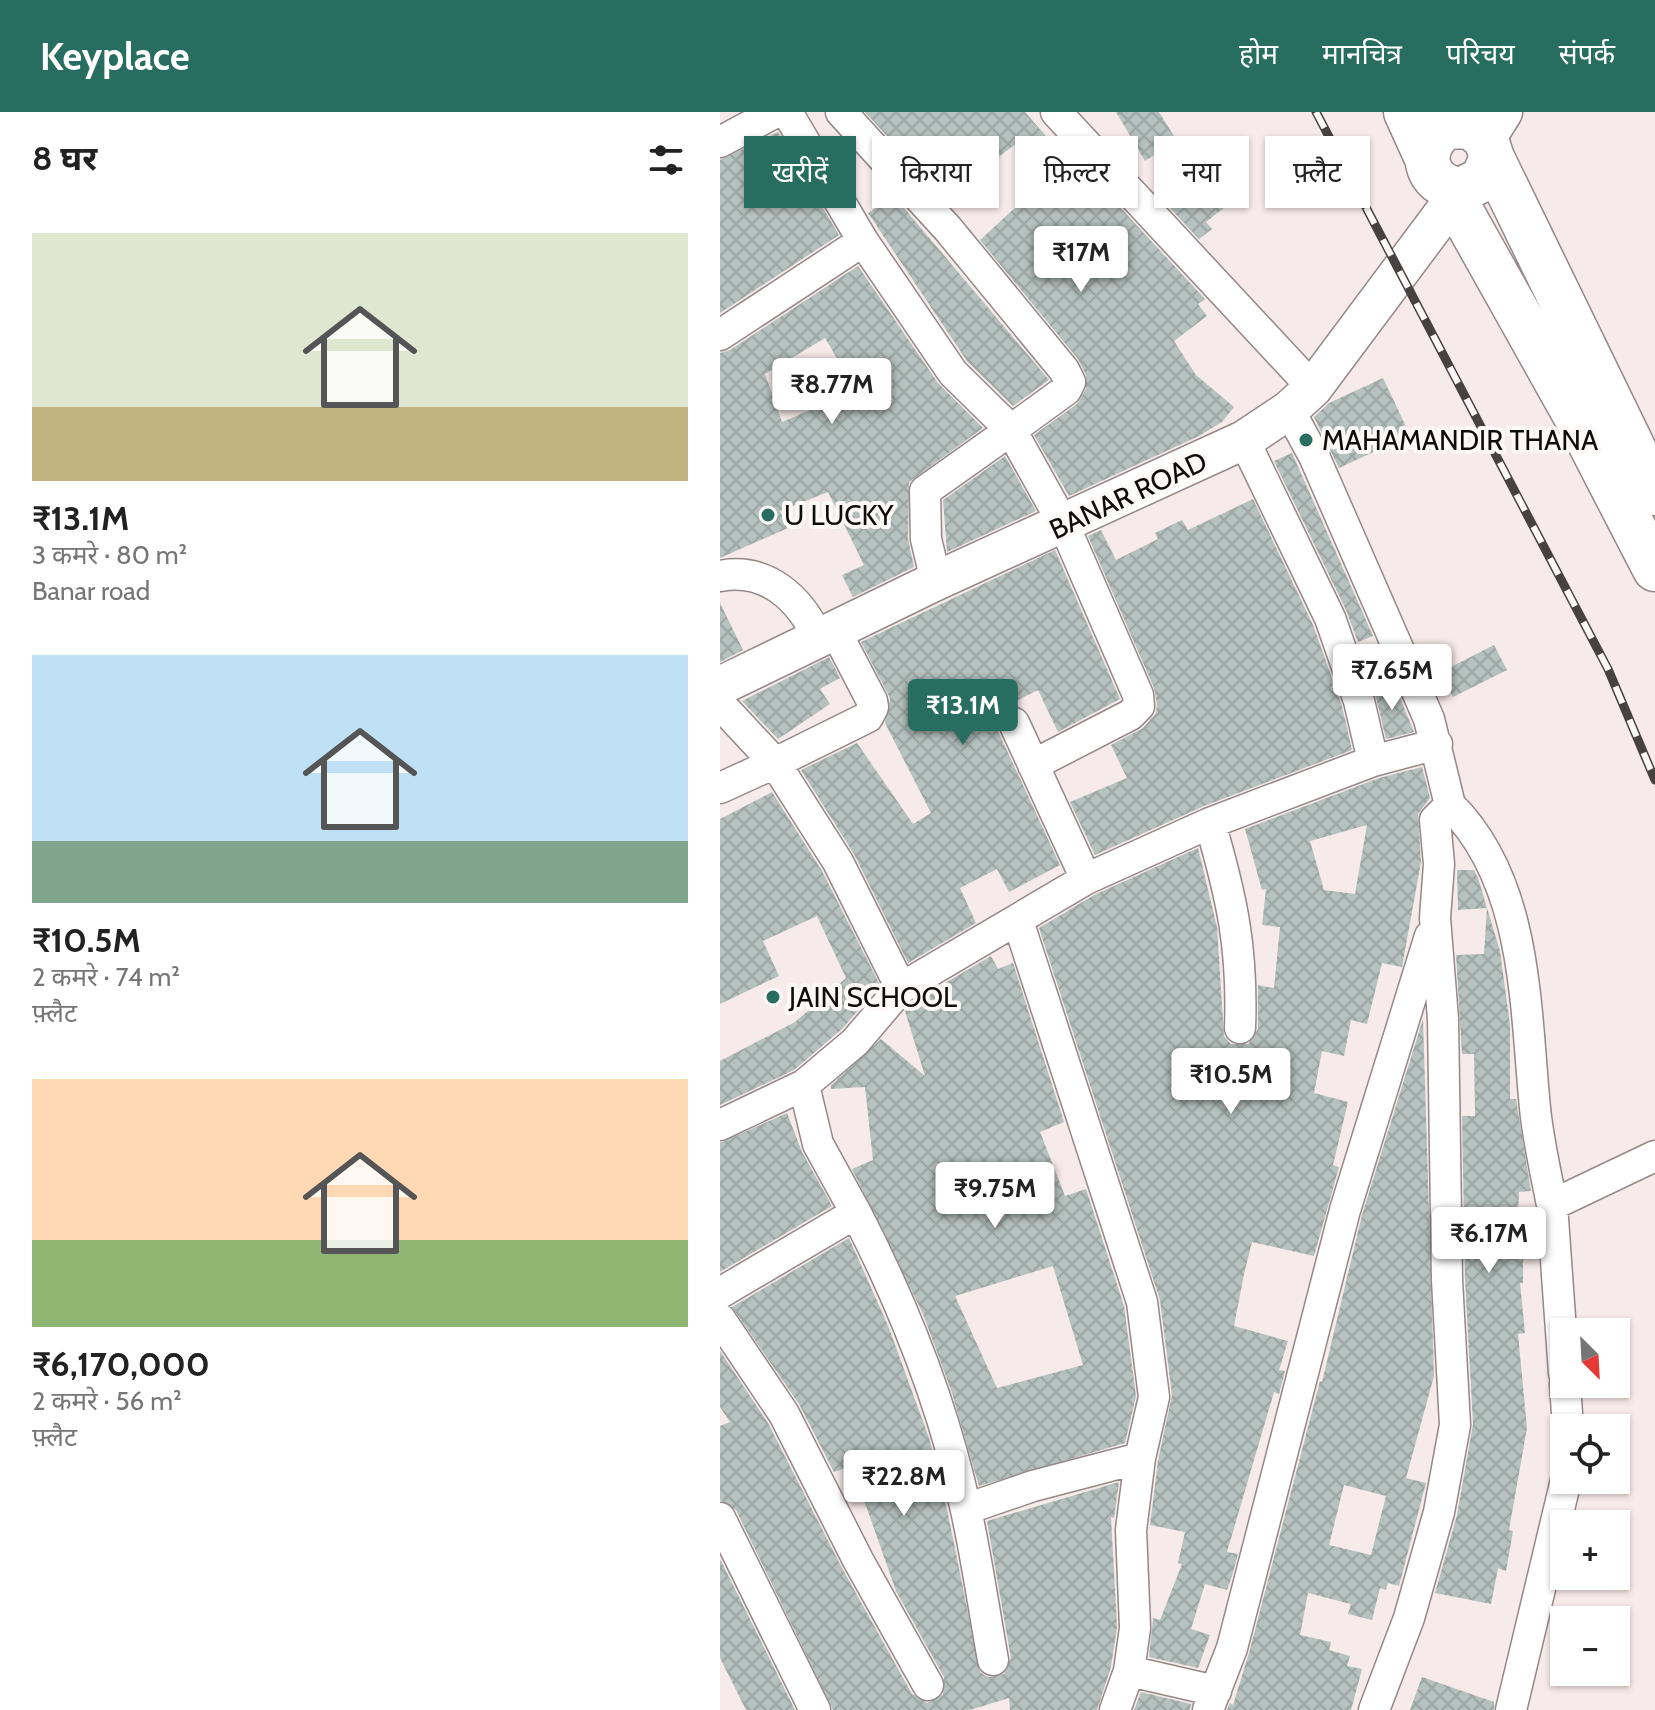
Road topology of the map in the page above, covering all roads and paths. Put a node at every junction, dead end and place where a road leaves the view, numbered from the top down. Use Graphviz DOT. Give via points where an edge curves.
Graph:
graph roads {
  1 [pos="776,112"];
  2 [pos="787,112"];
  3 [pos="841,112"];
  4 [pos="1056,112"];
  5 [pos="1406,112"];
  6 [pos="1483,129"];
  7 [pos="720,142"];
  8 [pos="1443,181"];
  9 [pos="863,241"];
  10 [pos="720,335"];
  11 [pos="1301,399"];
  12 [pos="1011,430"];
  13 [pos="1244,440"];
  14 [pos="1655,493"];
  15 [pos="1064,525"];
  16 [pos="1655,569"];
  17 [pos="720,576"];
  18 [pos="936,581"];
  19 [pos="827,634"];
  20 [pos="720,686"];
  21 [pos="720,704"];
  22 [pos="1014,723"];
  23 [pos="1437,744"];
  24 [pos="1373,761"];
  25 [pos="775,763"];
  26 [pos="1033,765"];
  27 [pos="720,788"];
  28 [pos="1450,805"];
  29 [pos="1210,823"];
  30 [pos="1086,879"];
  31 [pos="1435,918"];
  32 [pos="1018,921"];
  33 [pos="901,988"];
  34 [pos="1240,1028"];
  35 [pos="804,1085"];
  36 [pos="720,1125"];
  37 [pos="1655,1156"];
  38 [pos="1552,1205"];
  39 [pos="856,1213"];
  40 [pos="720,1293"];
  41 [pos="1560,1318"];
  42 [pos="720,1319"];
  43 [pos="1140,1458"];
  44 [pos="1563,1494"];
  45 [pos="966,1509"];
  46 [pos="720,1518"];
  47 [pos="993,1660"];
  48 [pos="1129,1671"];
  49 [pos="928,1685"];
  50 [pos="1212,1701"];
  51 [pos="815,1710"];
  52 [pos="1115,1710"];
  53 [pos="1374,1710"];
  54 [pos="1511,1710"];
  1 -- 7 [label="street"];
  2 -- 9 [label="street"];
  3 -- 12 [label="street" via="948,229 1064,370 1070,382 1066,390"];
  4 -- 11 [label="street"];
  5 -- 8 [label="highway"];
  6 -- 8 [label="highway" via="1446,127 1429,144"];
  6 -- 14 [label="highway"];
  8 -- 11 [label="street, BANAR ROAD"];
  8 -- 16 [label="highway"];
  9 -- 10 [label="street"];
  9 -- 12 [label="street" via="953,373"];
  11 -- 13 [label="street, BANAR ROAD"];
  11 -- 23 [label="street" via="1314,456"];
  12 -- 15 [label="street"];
  12 -- 18 [label="street" via="925,491 926,539"];
  13 -- 15 [label="street, BANAR ROAD"];
  13 -- 24 [label="street" via="1330,618"];
  15 -- 18 [label="street, BANAR ROAD"];
  15 -- 26 [label="street" via="1139,706"];
  17 -- 19 [label="street" via="760,575"];
  18 -- 19 [label="street, BANAR ROAD"];
  19 -- 20 [label="street, BANAR ROAD"];
  19 -- 25 [label="street" via="873,707 868,717"];
  21 -- 25 [label="street"];
  22 -- 26 [label="street"];
  23 -- 24 [label="street"];
  23 -- 28 [label="street"];
  24 -- 29 [label="street"];
  25 -- 27 [label="street"];
  25 -- 33 [label="street" via="838,862"];
  26 -- 30 [label="street"];
  28 -- 31 [label="street" via="1435,820"];
  28 -- 38 [label="street" via="1469,823 1507,903 1526,986 1535,1111"];
  29 -- 30 [label="street"];
  29 -- 34 [label="street" via="1241,954"];
  30 -- 32 [label="street"];
  31 -- 50 [label="street" via="1345,1210 1232,1648"];
  31 -- 53 [label="street" via="1443,1019 1455,1425 1435,1527 1409,1618"];
  32 -- 33 [label="street"];
  32 -- 43 [label="street" via="1142,1302 1154,1397"];
  33 -- 35 [label="street" via="855,1042"];
  35 -- 36 [label="street"];
  35 -- 39 [label="street" via="818,1144"];
  37 -- 38 [label="street"];
  38 -- 41 [label="street"];
  39 -- 40 [label="street"];
  39 -- 45 [label="street" via="931,1387"];
  42 -- 49 [label="street" via="784,1414"];
  43 -- 45 [label="street"];
  43 -- 48 [label="street" via="1131,1530 1135,1628"];
  44 -- 54 [label="street"];
  45 -- 47 [label="street"];
  46 -- 51 [label="street"];
  48 -- 50 [label="street"];
  48 -- 52 [label="street"];
}
